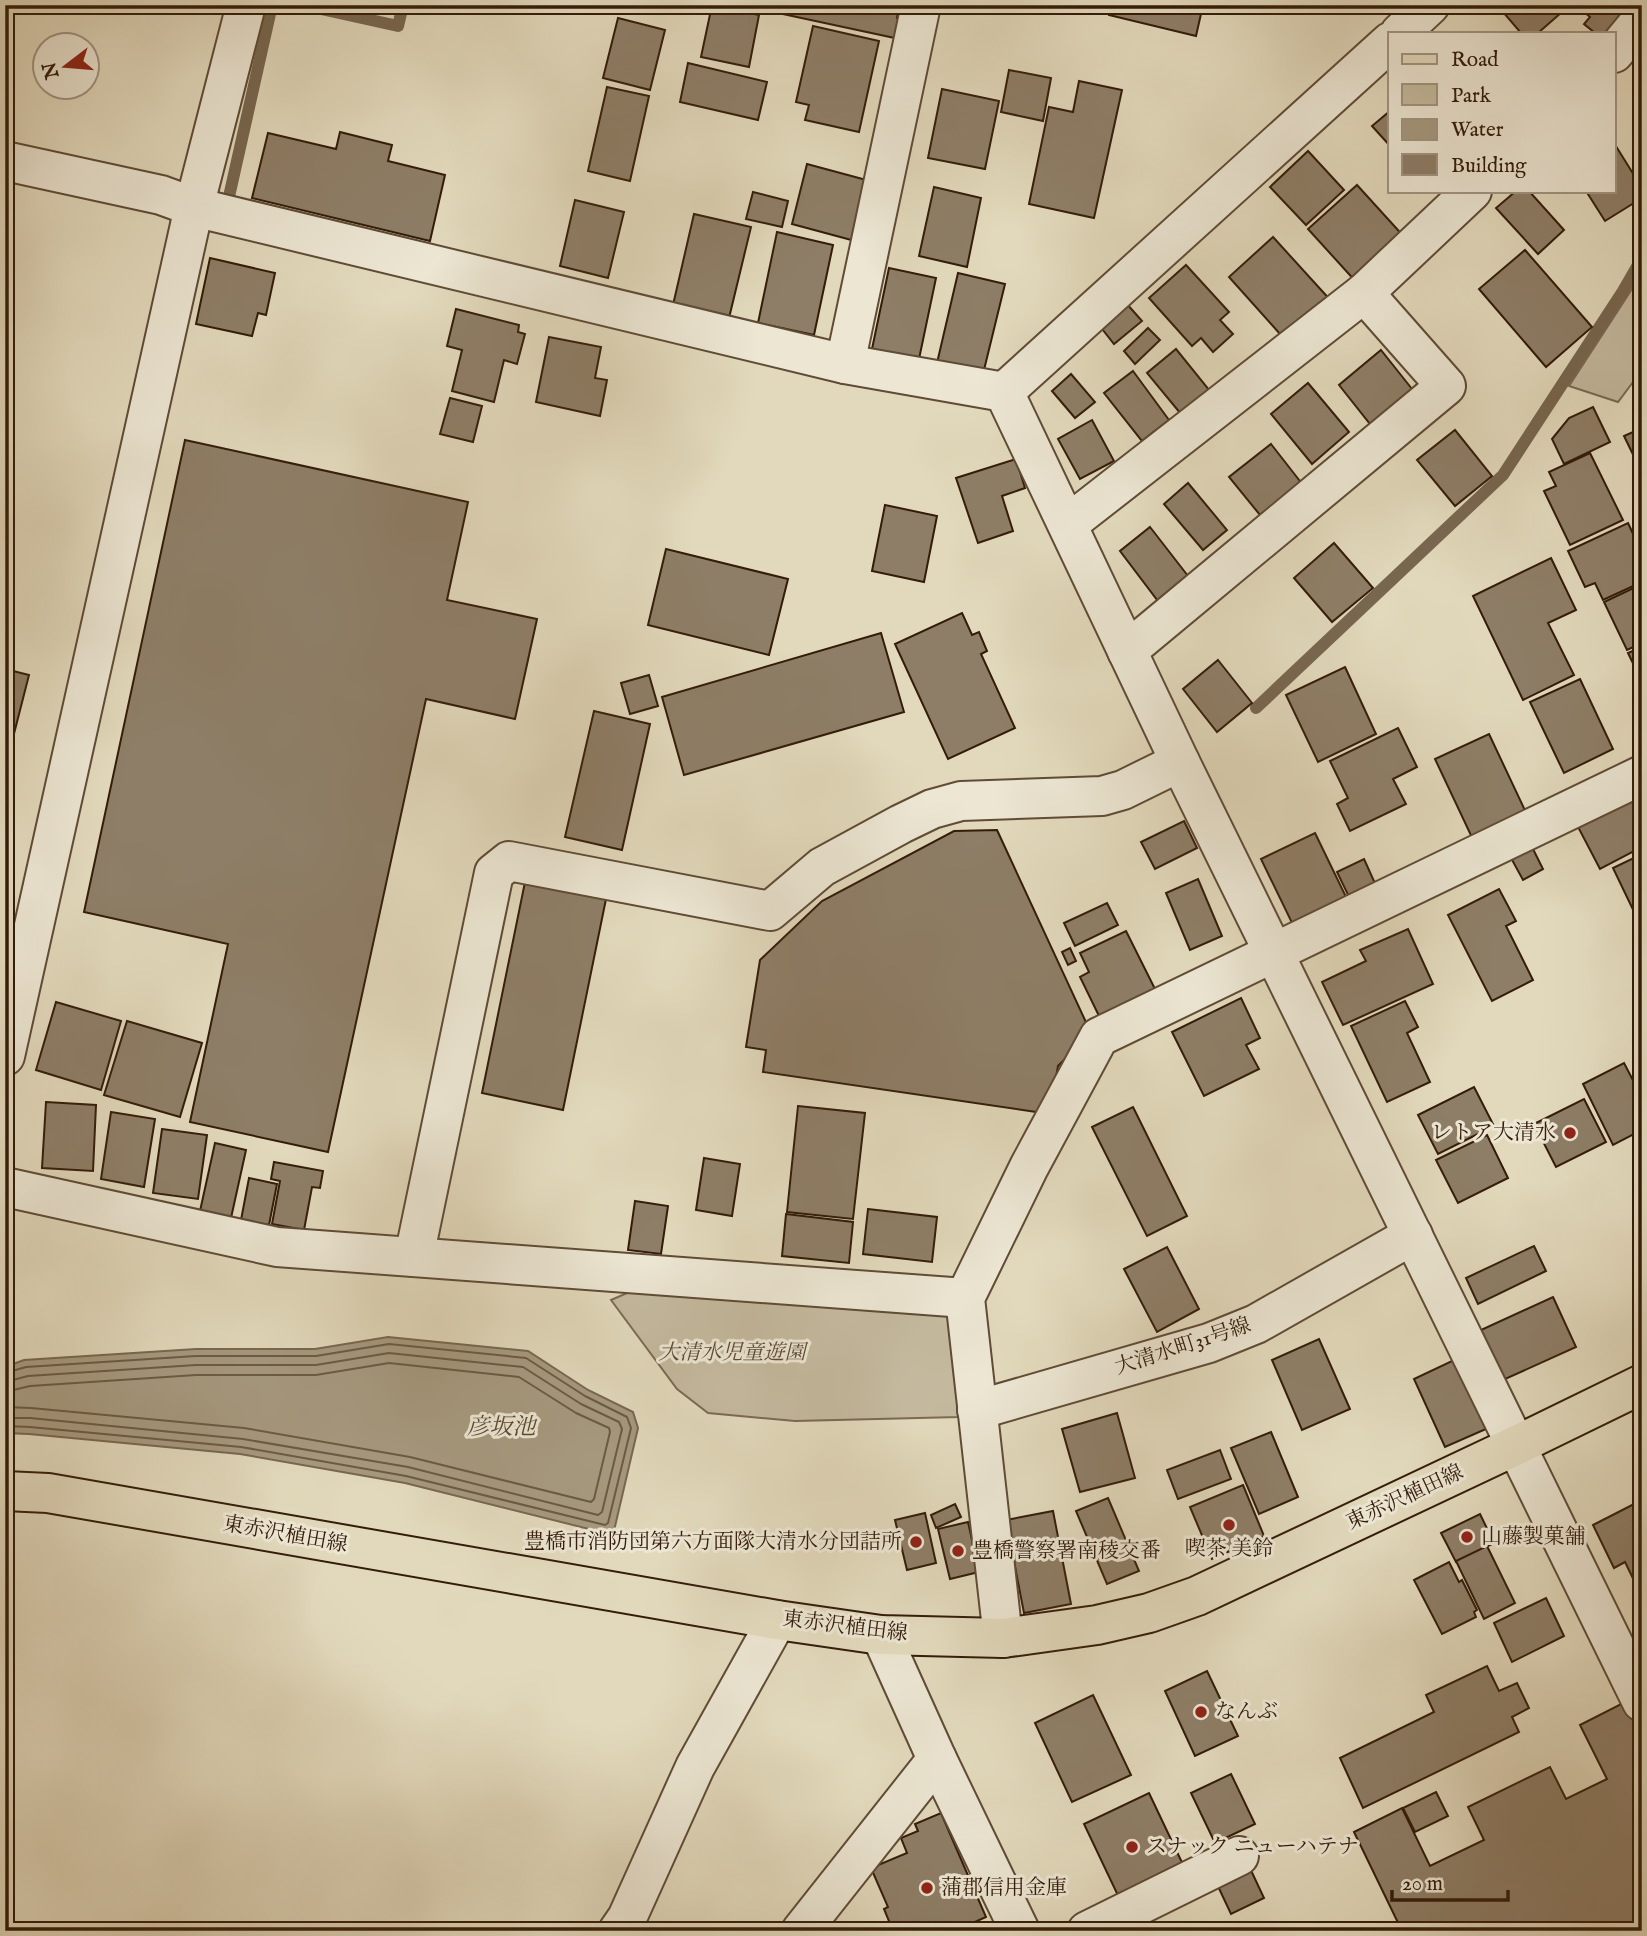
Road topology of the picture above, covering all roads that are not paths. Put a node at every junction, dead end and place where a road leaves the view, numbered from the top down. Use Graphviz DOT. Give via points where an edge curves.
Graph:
graph roads {
  1 [pos="246,5"];
  2 [pos="921,5"];
  3 [pos="1430,5"];
  4 [pos="1642,19"];
  5 [pos="1401,32"];
  6 [pos="1388,44"];
  7 [pos="1616,51"];
  8 [pos="5,161"];
  9 [pos="1471,192"];
  10 [pos="194,207"];
  11 [pos="1364,293"];
  12 [pos="845,364"];
  13 [pos="1004,392"];
  14 [pos="1068,524"];
  15 [pos="1127,651"];
  16 [pos="1180,762"];
  17 [pos="1642,775"];
  18 [pos="1275,953"];
  19 [pos="5,1056"];
  20 [pos="5,1186"];
  21 [pos="1413,1235"];
  22 [pos="414,1257"];
  23 [pos="965,1298"];
  24 [pos="1642,1384"];
  25 [pos="977,1410"];
  26 [pos="1517,1445"];
  27 [pos="5,1491"];
  28 [pos="777,1620"];
  29 [pos="881,1635"];
  30 [pos="1003,1638"];
  31 [pos="1642,1702"];
  32 [pos="937,1759"];
  33 [pos="1240,1856"];
  34 [pos="618,1931"];
  35 [pos="801,1931"];
  36 [pos="1020,1931"];
  37 [pos="1087,1931"];
  1 -- 10 [label="street"];
  2 -- 12 [label="street"];
  3 -- 5 [label="street"];
  4 -- 7 [label="street"];
  6 -- 13 [label="street"];
  8 -- 10 [label="street" via="161,195"];
  9 -- 11 [label="street"];
  10 -- 12 [label="street"];
  10 -- 19 [label="street"];
  11 -- 14 [label="street"];
  11 -- 15 [label="street" via="1446,386"];
  12 -- 13 [label="street"];
  13 -- 14 [label="street"];
  14 -- 15 [label="street"];
  15 -- 16 [label="street"];
  16 -- 18 [label="street"];
  16 -- 22 [label="street" via="1102,796 961,801 932,809 822,867 770,911 509,861 494,873"];
  17 -- 18 [label="street"];
  18 -- 21 [label="street"];
  18 -- 23 [label="street" via="1099,1037"];
  20 -- 22 [label="street" via="277,1247"];
  21 -- 25 [label="street, 大清水町31号線" via="1256,1324 1209,1343"];
  21 -- 26 [label="street"];
  22 -- 23 [label="street"];
  23 -- 25 [label="street"];
  24 -- 26 [label="main road, 東赤沢植田線"];
  25 -- 30 [label="street"];
  26 -- 30 [label="main road, 東赤沢植田線" via="1197,1596 1110,1622"];
  26 -- 31 [label="street"];
  27 -- 28 [label="main road, 東赤沢植田線" via="62,1496"];
  28 -- 29 [label="main road, 東赤沢植田線"];
  28 -- 34 [label="street" via="695,1767"];
  29 -- 30 [label="main road, 東赤沢植田線"];
  29 -- 32 [label="street"];
  32 -- 35 [label="street"];
  32 -- 36 [label="street"];
  33 -- 37 [label="street"];
}
